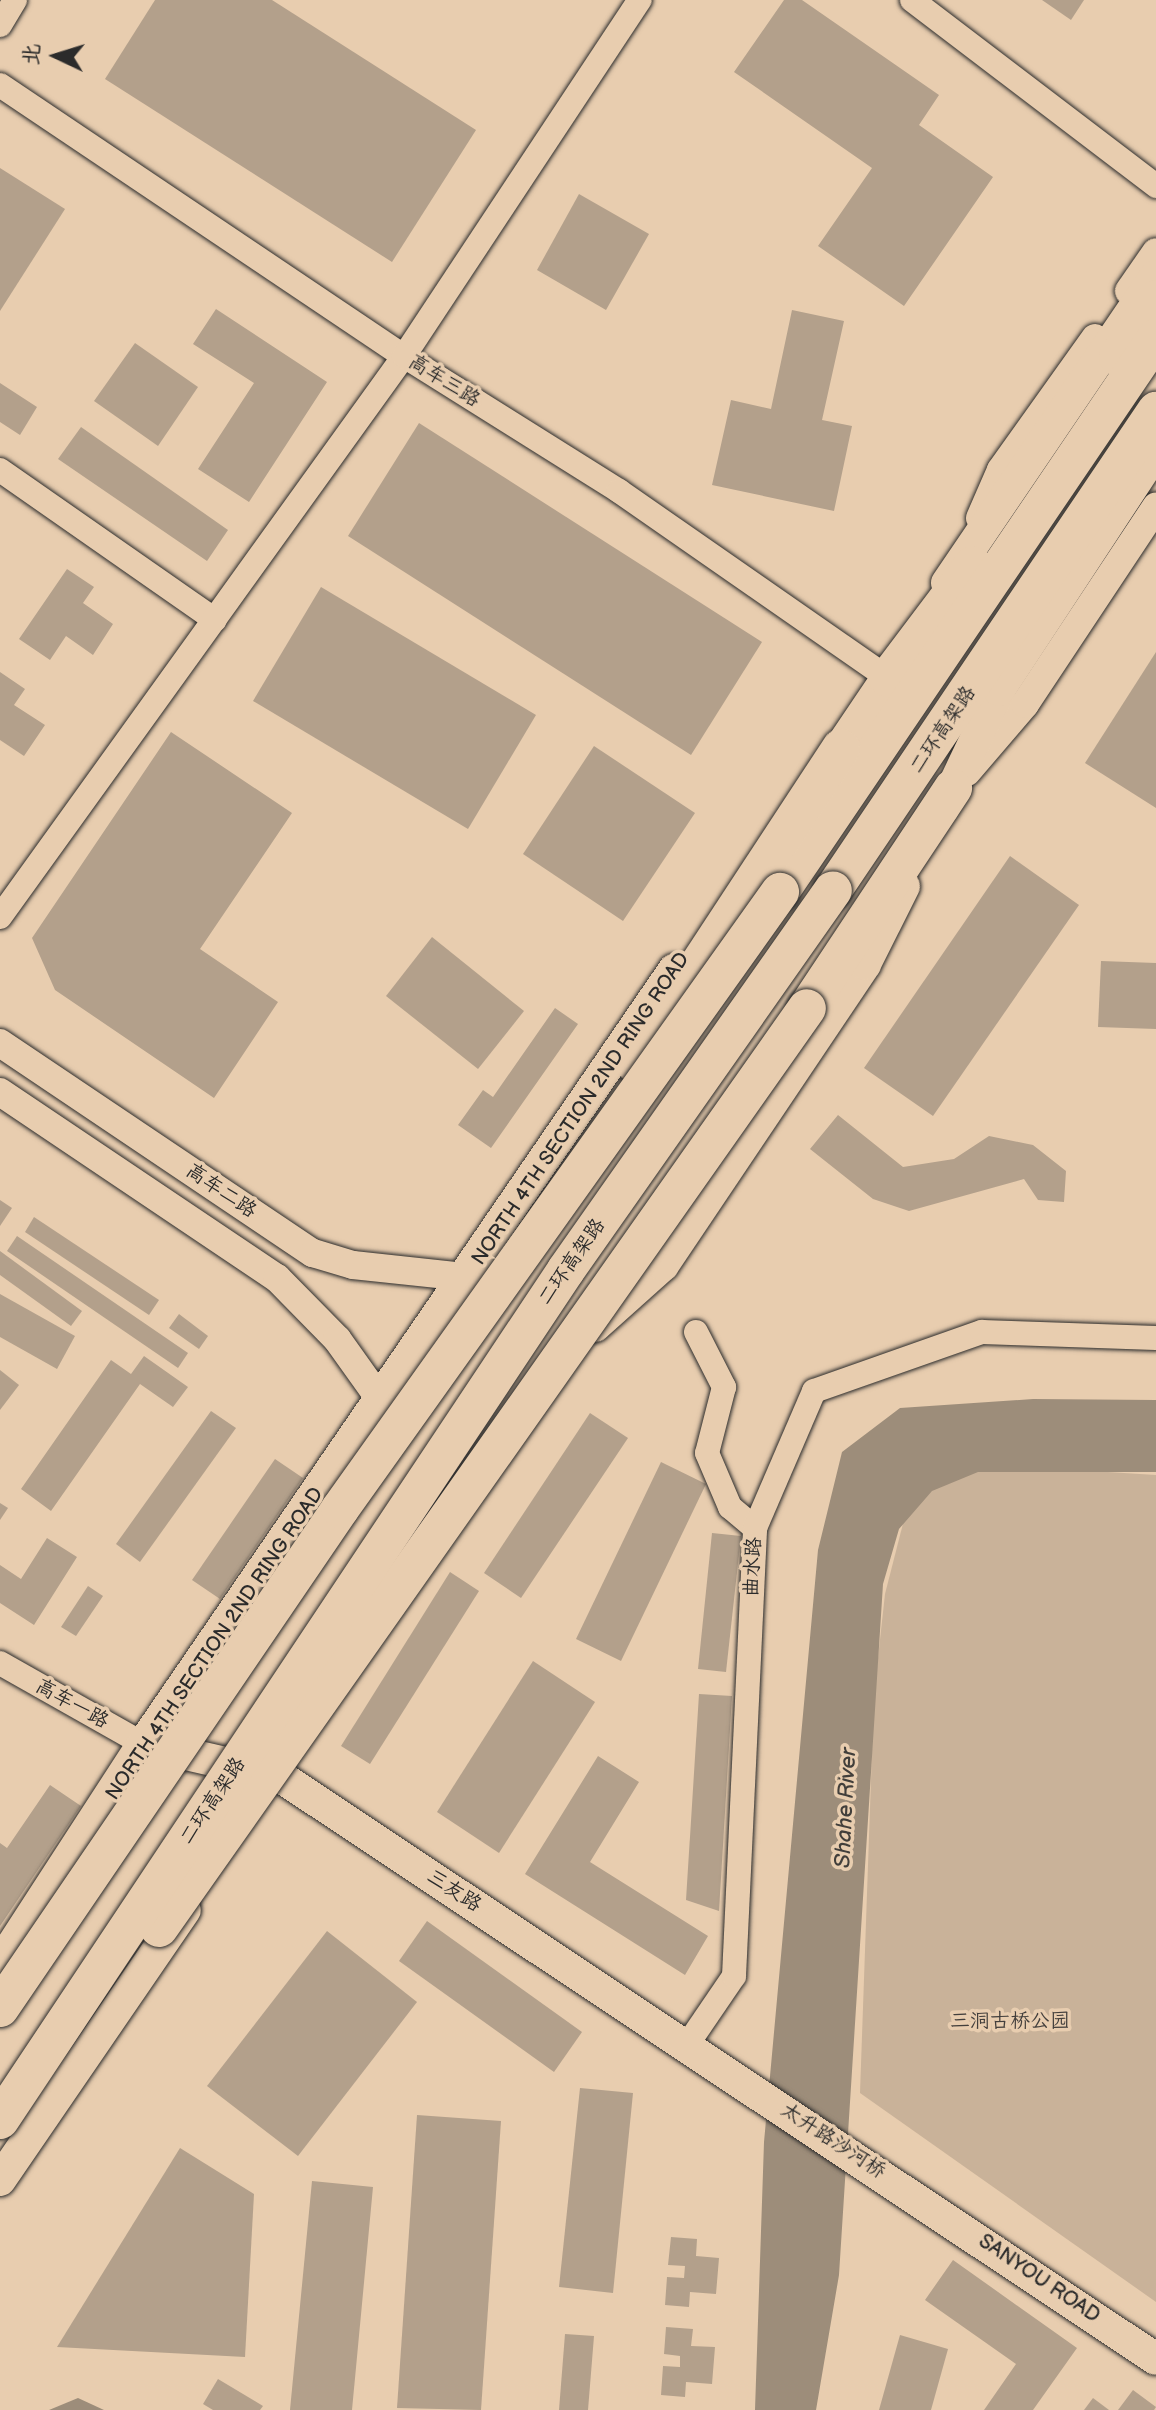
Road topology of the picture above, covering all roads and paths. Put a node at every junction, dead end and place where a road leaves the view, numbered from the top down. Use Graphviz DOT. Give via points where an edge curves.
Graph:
graph roads {
  1 [pos="15,0"];
  2 [pos="640,0"];
  3 [pos="912,0"];
  4 [pos="0,25"];
  5 [pos="0,85"];
  6 [pos="1156,186"];
  7 [pos="1156,252"];
  8 [pos="1156,276"];
  9 [pos="1156,299"];
  10 [pos="1156,338"];
  11 [pos="404,356"];
  12 [pos="1156,411"];
  13 [pos="1150,460"];
  14 [pos="0,470"];
  15 [pos="1156,507"];
  16 [pos="959,565"];
  17 [pos="215,620"];
  18 [pos="888,678"];
  19 [pos="841,748"];
  20 [pos="953,788"];
  21 [pos="0,917"];
  22 [pos="0,1043"];
  23 [pos="0,1092"];
  24 [pos="466,1277"];
  25 [pos="696,1332"];
  26 [pos="1156,1338"];
  27 [pos="382,1402"];
  28 [pos="755,1528"];
  29 [pos="0,1663"];
  30 [pos="143,1744"];
  31 [pos="278,1775"];
  32 [pos="88,1876"];
  33 [pos="0,1964"];
  34 [pos="0,2008"];
  35 [pos="687,2045"];
  36 [pos="38,2064"];
  37 [pos="745,2082"];
  38 [pos="0,2120"];
  39 [pos="0,2180"];
  40 [pos="922,2199"];
  41 [pos="1156,2359"];
  1 -- 4 [label="street"];
  2 -- 11 [label="street"];
  3 -- 6 [label="street"];
  5 -- 11 [label="street, 高车三路"];
  7 -- 16 [label="street, NORTH 4TH SECTION 2ND RING ROAD" via="1001,470"];
  8 -- 16 [label="main road"];
  9 -- 18 [label="highway" via="1078,417"];
  10 -- 32 [label="highway, bridge" via="780,892 340,1509"];
  11 -- 17 [label="street"];
  11 -- 18 [label="street, 高车三路" via="619,491"];
  12 -- 36 [label="highway, 二环高架路, bridge" via="805,931 566,1270"];
  13 -- 20 [label="main road" via="999,690"];
  14 -- 17 [label="street"];
  15 -- 20 [label="street" via="1025,704"];
  16 -- 18 [label="main road, NORTH 4TH SECTION 2ND RING ROAD"];
  17 -- 21 [label="street"];
  18 -- 19 [label="main road, NORTH 4TH SECTION 2ND RING ROAD"];
  19 -- 24 [label="main road, NORTH 4TH SECTION 2ND RING ROAD" via="646,1009"];
  19 -- 32 [label="highway, bridge" via="634,1063 114,1816"];
  20 -- 31 [label="main road" via="865,964 663,1265 578,1340"];
  20 -- 36 [label="highway, bridge" via="807,1008 98,2015"];
  22 -- 24 [label="street, 高车二路" via="313,1253 353,1265"];
  23 -- 27 [label="street, 高车二路" via="277,1278 337,1339"];
  24 -- 27 [label="main road, NORTH 4TH SECTION 2ND RING ROAD"];
  25 -- 28 [label="street" via="724,1387 707,1453 730,1507"];
  26 -- 28 [label="street, 曲水路" via="982,1332 814,1391"];
  27 -- 30 [label="main road, NORTH 4TH SECTION 2ND RING ROAD"];
  28 -- 35 [label="street, 曲水路" via="734,1976"];
  29 -- 30 [label="street, 高车一路"];
  30 -- 31 [label="main road, 三友路"];
  30 -- 33 [label="main road, NORTH 4TH SECTION 2ND RING ROAD"];
  31 -- 35 [label="main road, 三友路"];
  31 -- 39 [label="main road"];
  32 -- 34 [label="highway, bridge"];
  35 -- 37 [label="main road, 三友路"];
  36 -- 38 [label="highway, 二环高架路, bridge"];
  37 -- 40 [label="main road, 太升路沙河桥"];
  40 -- 41 [label="main road, SANYOU ROAD"];
}
